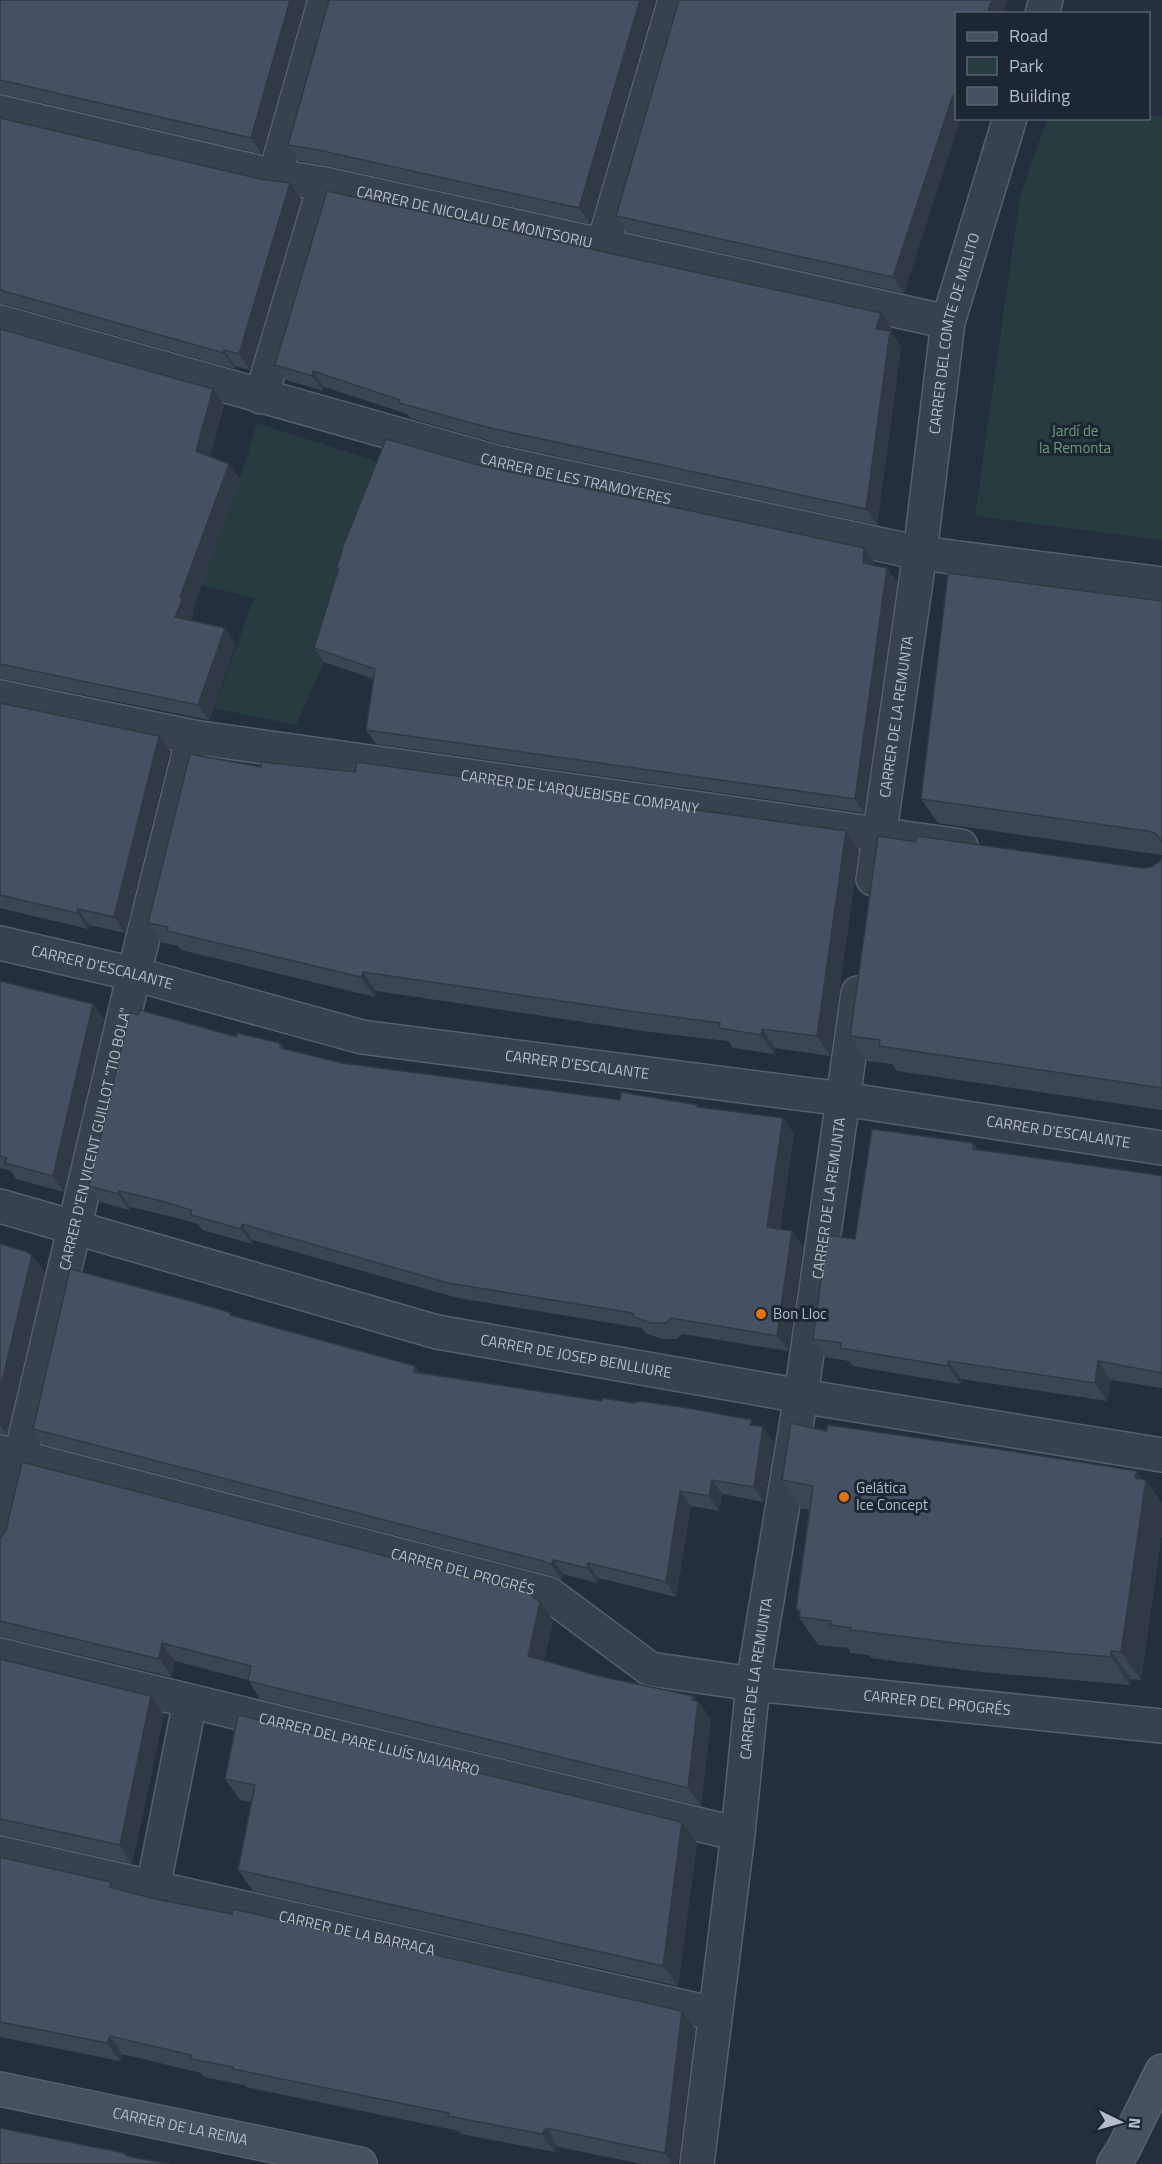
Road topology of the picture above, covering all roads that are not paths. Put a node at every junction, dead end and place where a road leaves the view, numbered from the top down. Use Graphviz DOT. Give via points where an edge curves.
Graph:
graph roads {
  1 [pos="325,0"];
  2 [pos="675,0"];
  3 [pos="0,112"];
  4 [pos="1009,120"];
  5 [pos="275,176"];
  6 [pos="325,184"];
  7 [pos="603,246"];
  8 [pos="0,322"];
  9 [pos="948,322"];
  10 [pos="261,397"];
  11 [pos="920,553"];
  12 [pos="1162,584"];
  13 [pos="0,697"];
  14 [pos="193,737"];
  15 [pos="879,835"];
  16 [pos="985,850"];
  17 [pos="870,904"];
  18 [pos="0,944"];
  19 [pos="862,962"];
  20 [pos="134,974"];
  21 [pos="843,1099"];
  22 [pos="1162,1148"];
  23 [pos="0,1206"];
  24 [pos="75,1227"];
  25 [pos="801,1396"];
  26 [pos="10,1454"];
  27 [pos="1162,1455"];
  28 [pos="0,1544"];
  29 [pos="0,1655"];
  30 [pos="753,1684"];
  31 [pos="190,1701"];
  32 [pos="1162,1726"];
  33 [pos="738,1834"];
  34 [pos="0,1853"];
  35 [pos="153,1888"];
  36 [pos="715,2014"];
  37 [pos="1162,2070"];
  38 [pos="0,2089"];
  39 [pos="360,2164"];
  40 [pos="697,2164"];
  41 [pos="1114,2164"];
  1 -- 5 [label="street"];
  2 -- 7 [label="street"];
  3 -- 5 [label="street, CARRER DE NICOLAU DE MONTSORIU"];
  4 -- 9 [label="street, CARRER DEL COMTE DE MELITO"];
  5 -- 6 [label="street, CARRER DE NICOLAU DE MONTSORIU"];
  6 -- 7 [label="street, CARRER DE NICOLAU DE MONTSORIU"];
  6 -- 10 [label="street"];
  7 -- 9 [label="street, CARRER DE NICOLAU DE MONTSORIU"];
  8 -- 10 [label="street, CARRER DE LES TRAMOYERES"];
  9 -- 11 [label="street, CARRER DEL COMTE DE MELITO"];
  10 -- 11 [label="street, CARRER DE LES TRAMOYERES" via="495,462"];
  11 -- 12 [label="street, CARRER DE LES TRAMOYERES"];
  11 -- 15 [label="street, CARRER DE LA REMUNTA"];
  13 -- 14 [label="street, CARRER DE L'ARQUEBISBE COMPANY"];
  14 -- 15 [label="street, CARRER DE L'ARQUEBISBE COMPANY"];
  14 -- 20 [label="street, CARRER D'EN VICENT GUILLOT \"TIO BOLA\""];
  15 -- 16 [label="street, CARRER DE L'ARQUEBISBE COMPANY"];
  15 -- 17 [label="street, CARRER DE LA REMUNTA"];
  18 -- 20 [label="street, CARRER D'ESCALANTE"];
  19 -- 21 [label="street, CARRER DE LA REMUNTA"];
  20 -- 21 [label="street, CARRER D'ESCALANTE" via="362,1037"];
  20 -- 24 [label="street, CARRER D'EN VICENT GUILLOT \"TIO BOLA\""];
  21 -- 22 [label="street, CARRER D'ESCALANTE"];
  21 -- 25 [label="street, CARRER DE LA REMUNTA"];
  23 -- 24 [label="street, CARRER DE JOSEP BENLLIURE"];
  24 -- 25 [label="street, CARRER DE JOSEP BENLLIURE" via="437,1332"];
  24 -- 26 [label="street, CARRER D'EN VICENT GUILLOT \"TIO BOLA\""];
  25 -- 27 [label="street, CARRER DE JOSEP BENLLIURE"];
  25 -- 30 [label="street, CARRER DE LA REMUNTA"];
  26 -- 28 [label="street, CARRER D'EN VICENT GUILLOT \"TIO BOLA\""];
  26 -- 30 [label="street, CARRER DEL PROGRÉS" via="549,1594 650,1670"];
  29 -- 31 [label="street, CARRER DEL PARE LLUÍS NAVARRO"];
  30 -- 32 [label="street, CARRER DEL PROGRÉS"];
  30 -- 33 [label="street, CARRER DE LA REMUNTA"];
  31 -- 33 [label="street, CARRER DEL PARE LLUÍS NAVARRO"];
  31 -- 35 [label="street"];
  33 -- 36 [label="street, CARRER DE LA REMUNTA"];
  34 -- 35 [label="street, CARRER DE LA BARRACA"];
  35 -- 36 [label="street, CARRER DE LA BARRACA"];
  36 -- 40 [label="street, CARRER DE LA REMUNTA"];
  37 -- 41 [label="street"];
  38 -- 39 [label="street, CARRER DE LA REINA"];
}
